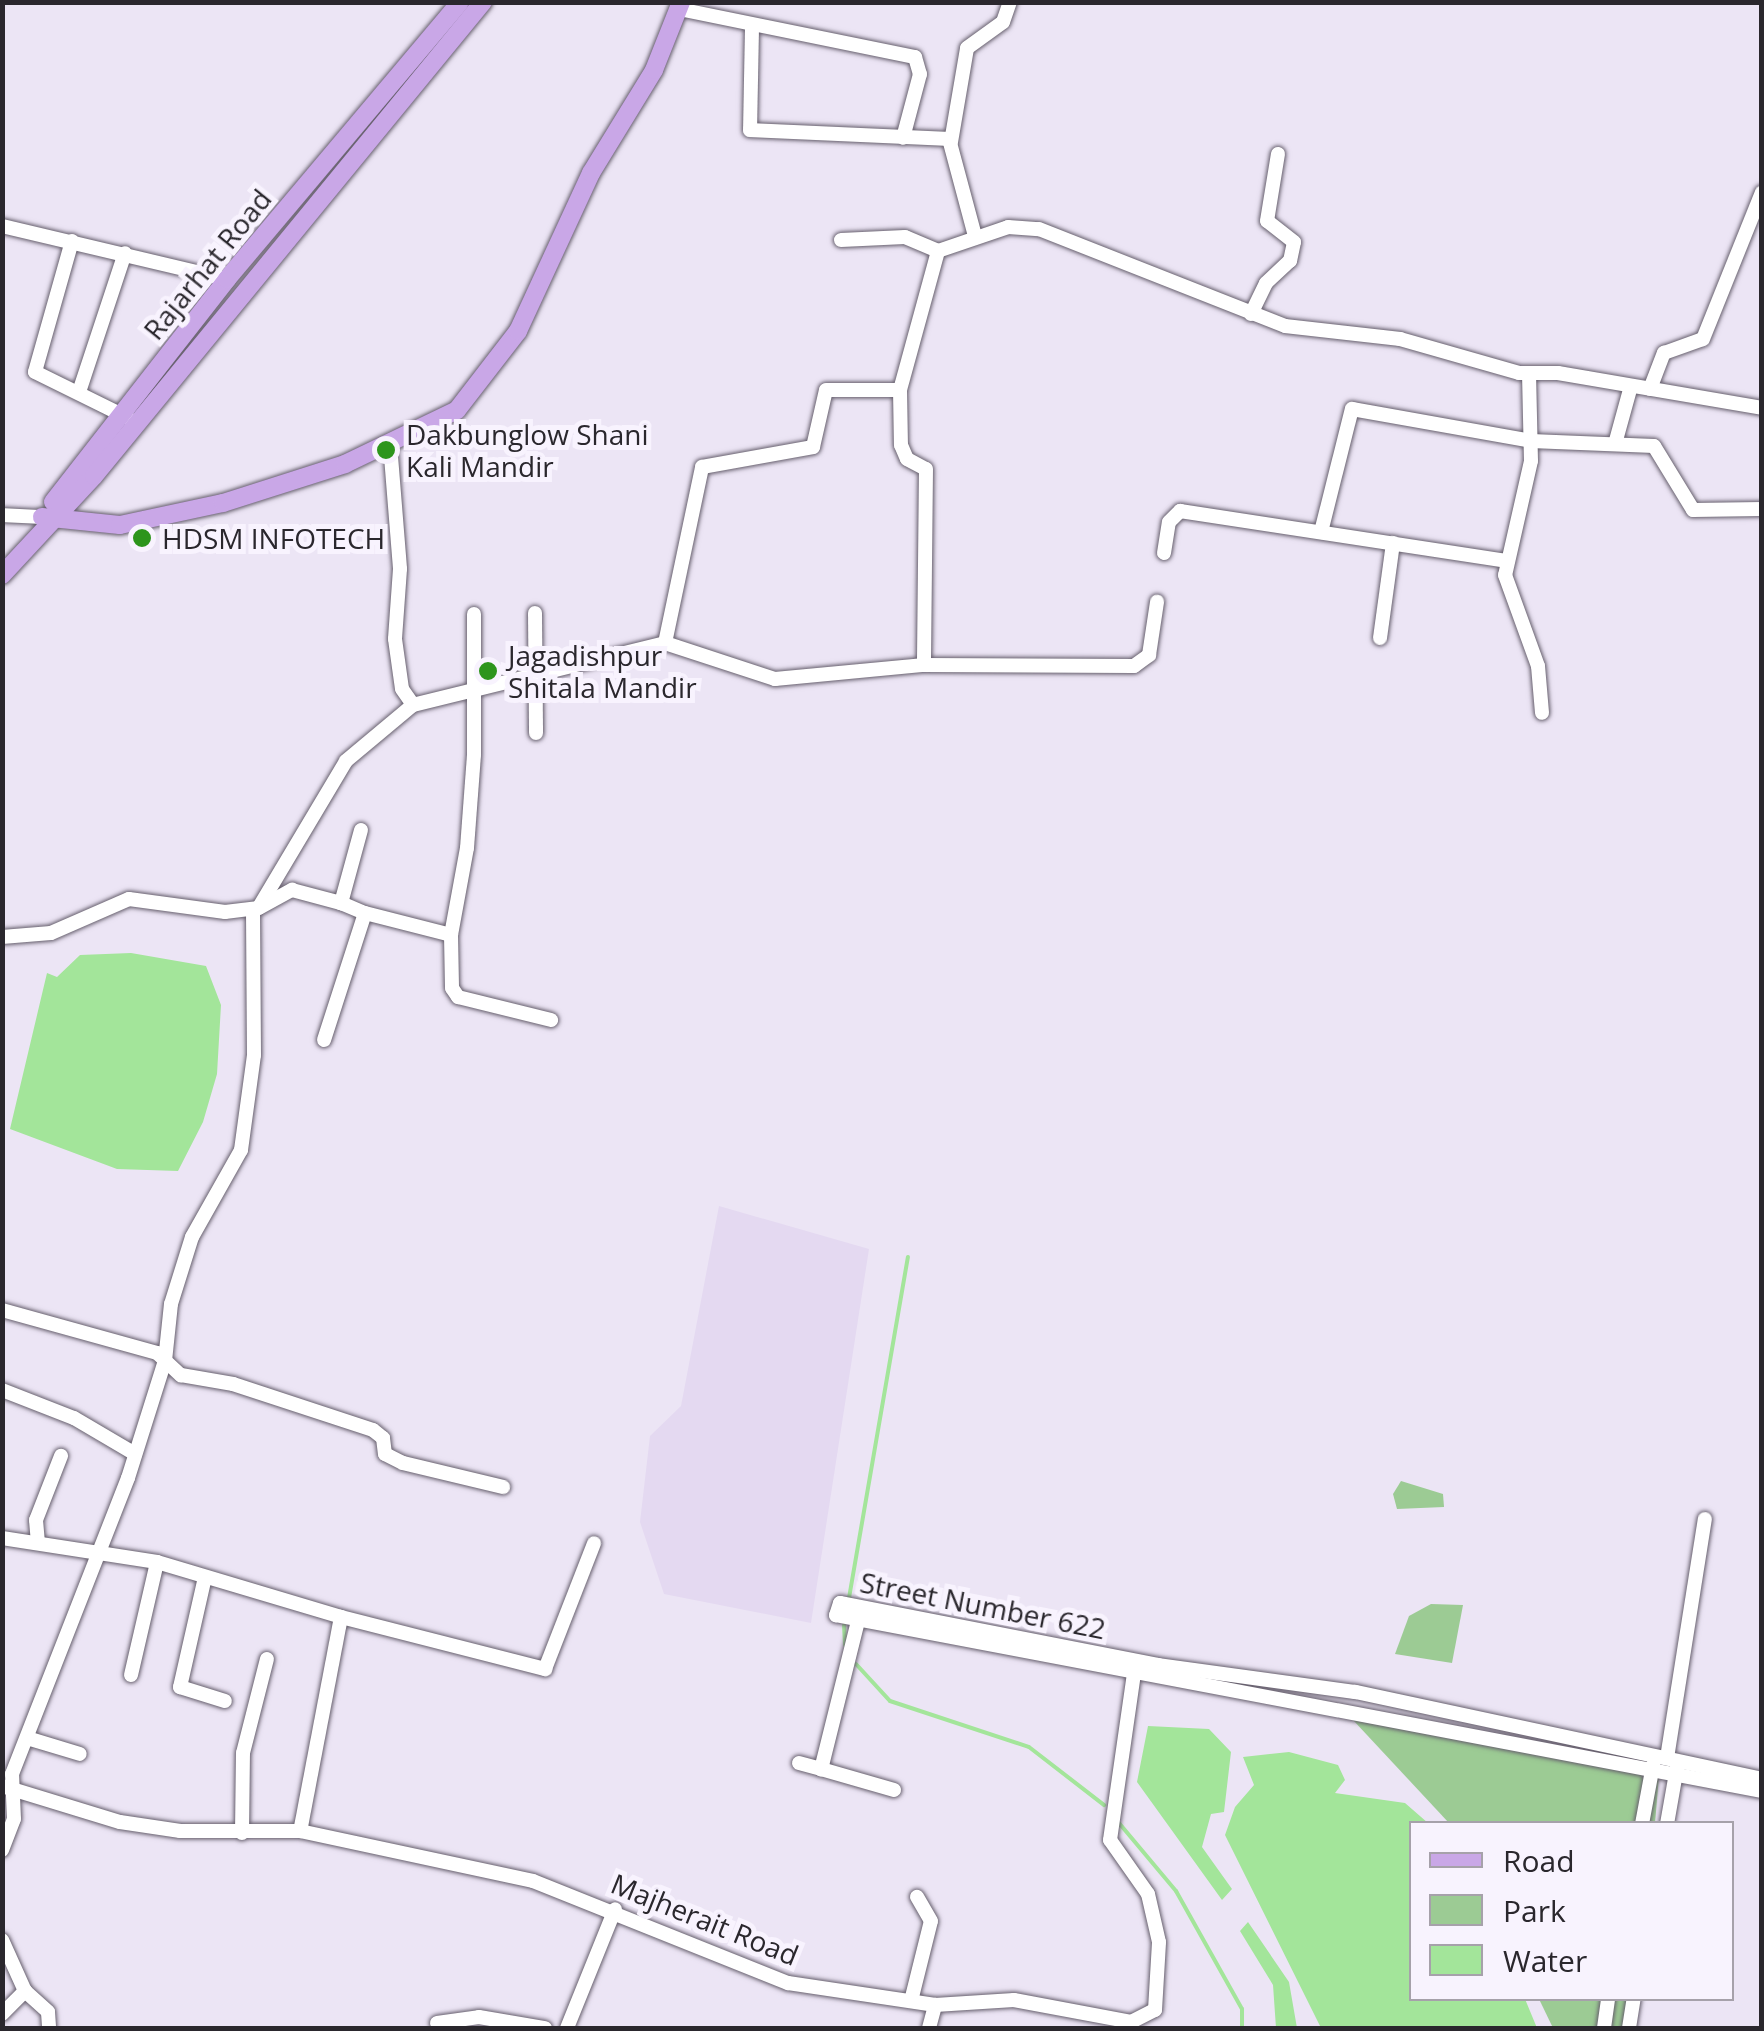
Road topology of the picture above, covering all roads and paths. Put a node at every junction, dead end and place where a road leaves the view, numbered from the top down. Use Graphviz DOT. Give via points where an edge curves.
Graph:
graph roads {
  1 [pos="460,2"];
  2 [pos="483,2"];
  3 [pos="1010,2"];
  4 [pos="680,6"];
  5 [pos="752,28"];
  6 [pos="903,138"];
  7 [pos="951,142"];
  8 [pos="1278,154"];
  9 [pos="1762,192"];
  10 [pos="2,226"];
  11 [pos="975,236"];
  12 [pos="840,240"];
  13 [pos="72,241"];
  14 [pos="938,251"];
  15 [pos="125,253"];
  16 [pos="227,280"];
  17 [pos="1251,314"];
  18 [pos="1529,374"];
  19 [pos="1631,386"];
  20 [pos="80,388"];
  21 [pos="1650,389"];
  22 [pos="900,390"];
  23 [pos="1762,408"];
  24 [pos="129,418"];
  25 [pos="1530,441"];
  26 [pos="390,444"];
  27 [pos="1616,444"];
  28 [pos="1762,509"];
  29 [pos="2,515"];
  30 [pos="45,519"];
  31 [pos="1321,532"];
  32 [pos="1393,543"];
  33 [pos="1164,552"];
  34 [pos="1506,561"];
  35 [pos="2,566"];
  36 [pos="2,575"];
  37 [pos="1157,602"];
  38 [pos="534,613"];
  39 [pos="474,614"];
  40 [pos="1380,638"];
  41 [pos="665,644"];
  42 [pos="924,665"];
  43 [pos="535,674"];
  44 [pos="478,691"];
  45 [pos="413,705"];
  46 [pos="1542,713"];
  47 [pos="536,733"];
  48 [pos="361,830"];
  49 [pos="341,903"];
  50 [pos="256,908"];
  51 [pos="365,913"];
  52 [pos="451,936"];
  53 [pos="2,937"];
  54 [pos="551,1020"];
  55 [pos="324,1040"];
  56 [pos="2,1310"];
  57 [pos="166,1361"];
  58 [pos="2,1390"];
  59 [pos="135,1454"];
  60 [pos="60,1456"];
  61 [pos="503,1487"];
  62 [pos="1705,1519"];
  63 [pos="2,1538"];
  64 [pos="38,1543"];
  65 [pos="594,1543"];
  66 [pos="99,1552"];
  67 [pos="157,1562"];
  68 [pos="205,1577"];
  69 [pos="341,1616"];
  70 [pos="858,1621"];
  71 [pos="954,1624"];
  72 [pos="950,1640"];
  73 [pos="267,1659"];
  74 [pos="1135,1668"];
  75 [pos="131,1675"];
  76 [pos="226,1701"];
  77 [pos="27,1738"];
  78 [pos="80,1754"];
  79 [pos="799,1763"];
  80 [pos="1666,1764"];
  81 [pos="820,1769"];
  82 [pos="1762,1779"];
  83 [pos="6,1788"];
  84 [pos="894,1790"];
  85 [pos="1762,1792"];
  86 [pos="1643,1821"];
  87 [pos="1667,1821"];
  88 [pos="300,1831"];
  89 [pos="242,1833"];
  90 [pos="2,1850"];
  91 [pos="917,1897"];
  92 [pos="615,1909"];
  93 [pos="2,1940"];
  94 [pos="24,1991"];
  95 [pos="1608,2001"];
  96 [pos="1634,2001"];
  97 [pos="911,2002"];
  98 [pos="936,2005"];
  99 [pos="2,2014"];
  100 [pos="437,2023"];
  101 [pos="49,2028"];
  102 [pos="545,2028"];
  103 [pos="567,2028"];
  104 [pos="930,2028"];
  105 [pos="1604,2028"];
  106 [pos="1629,2028"];
  1 -- 16 [label="main road, Rajarhat Road"];
  2 -- 24 [label="main road"];
  3 -- 7 [label="street" via="1004,22 967,48"];
  4 -- 5 [label="street"];
  4 -- 26 [label="main road" via="654,70 590,173 507,349 457,410"];
  5 -- 6 [label="street" via="914,57 920,74"];
  5 -- 6 [label="street" via="752,132"];
  6 -- 7 [label="street"];
  7 -- 11 [label="street"];
  8 -- 17 [label="street" via="1267,221 1294,242 1290,262 1266,283"];
  9 -- 21 [label="street" via="1703,339 1664,353"];
  10 -- 13 [label="street"];
  11 -- 14 [label="street"];
  11 -- 17 [label="street" via="1019,225 1039,229"];
  12 -- 14 [label="street" via="905,237"];
  13 -- 15 [label="street"];
  13 -- 20 [label="street" via="36,372"];
  14 -- 22 [label="street"];
  15 -- 16 [label="street"];
  15 -- 20 [label="street"];
  16 -- 24 [label="main road, Rajarhat Road"];
  17 -- 18 [label="street" via="1293,328 1400,340"];
  18 -- 19 [label="street"];
  18 -- 25 [label="street"];
  19 -- 21 [label="street"];
  19 -- 27 [label="street"];
  20 -- 24 [label="street"];
  21 -- 23 [label="street"];
  22 -- 41 [label="street" via="826,390 813,447 702,467"];
  22 -- 42 [label="street" via="900,445 907,459 926,468"];
  24 -- 30 [label="main road"];
  25 -- 27 [label="street"];
  25 -- 31 [label="street" via="1350,409"];
  25 -- 34 [label="street"];
  26 -- 30 [label="main road" via="184,512 120,525"];
  26 -- 45 [label="street" via="400,583 397,656"];
  27 -- 28 [label="street" via="1659,449 1693,510"];
  29 -- 30 [label="street"];
  30 -- 35 [label="main road"];
  30 -- 36 [label="main road"];
  31 -- 32 [label="street"];
  31 -- 33 [label="street" via="1180,511 1169,522"];
  32 -- 34 [label="street"];
  32 -- 40 [label="street"];
  34 -- 46 [label="street" via="1507,585 1538,666"];
  37 -- 42 [label="street" via="1149,655 1140,664"];
  38 -- 43 [label="street"];
  39 -- 44 [label="street"];
  41 -- 42 [label="street" via="775,679"];
  41 -- 43 [label="street"];
  43 -- 44 [label="street"];
  43 -- 47 [label="street"];
  44 -- 45 [label="street"];
  44 -- 52 [label="street" via="467,848"];
  45 -- 50 [label="street" via="346,761"];
  48 -- 49 [label="street"];
  49 -- 50 [label="street" via="292,890"];
  49 -- 51 [label="street"];
  50 -- 53 [label="street" via="221,912 129,899 51,933"];
  50 -- 57 [label="street" via="254,1055 244,1138 228,1182 192,1238 171,1304"];
  51 -- 52 [label="street"];
  51 -- 55 [label="street"];
  52 -- 54 [label="street" via="458,997"];
  56 -- 57 [label="street"];
  57 -- 59 [label="street"];
  57 -- 61 [label="street" via="182,1376 244,1387 373,1430 383,1438 385,1454 403,1463"];
  58 -- 59 [label="street" via="74,1418"];
  59 -- 66 [label="street"];
  60 -- 64 [label="street" via="36,1520"];
  62 -- 80 [label="street"];
  63 -- 64 [label="street"];
  64 -- 66 [label="street"];
  65 -- 69 [label="street" via="545,1669"];
  66 -- 67 [label="street"];
  66 -- 77 [label="street"];
  67 -- 68 [label="street"];
  67 -- 75 [label="street"];
  68 -- 69 [label="street"];
  68 -- 76 [label="street" via="180,1687"];
  69 -- 88 [label="street"];
  70 -- 71 [label="street, Street Number 622" via="836,1616 838,1604"];
  70 -- 72 [label="street, Street Number 622"];
  70 -- 81 [label="street"];
  71 -- 72 [label="street"];
  71 -- 74 [label="street, Street Number 622"];
  72 -- 74 [label="street, Street Number 622"];
  73 -- 89 [label="street" via="243,1754"];
  74 -- 80 [label="street, Street Number 622"];
  74 -- 98 [label="street, Majherait Road" via="1110,1840 1148,1894 1159,1925 1152,2016 1131,2022 1014,2000"];
  77 -- 78 [label="street"];
  77 -- 83 [label="street"];
  79 -- 81 [label="street"];
  80 -- 82 [label="street, Street Number 622"];
  80 -- 85 [label="street, Street Number 622"];
  80 -- 86 [label="street"];
  80 -- 87 [label="street"];
  81 -- 84 [label="street"];
  83 -- 89 [label="street, Majherait Road" via="120,1822"];
  83 -- 90 [label="street" via="14,1819"];
  88 -- 89 [label="street, Majherait Road"];
  88 -- 92 [label="street, Majherait Road" via="533,1881"];
  91 -- 97 [label="street" via="931,1921"];
  92 -- 97 [label="street, Majherait Road" via="788,1983"];
  92 -- 103 [label="street"];
  93 -- 94 [label="street"];
  94 -- 99 [label="street"];
  94 -- 101 [label="street" via="42,2003"];
  95 -- 105 [label="street"];
  96 -- 106 [label="street"];
  97 -- 98 [label="street, Majherait Road"];
  98 -- 104 [label="street"];
  100 -- 102 [label="street" via="480,2017"];
}
